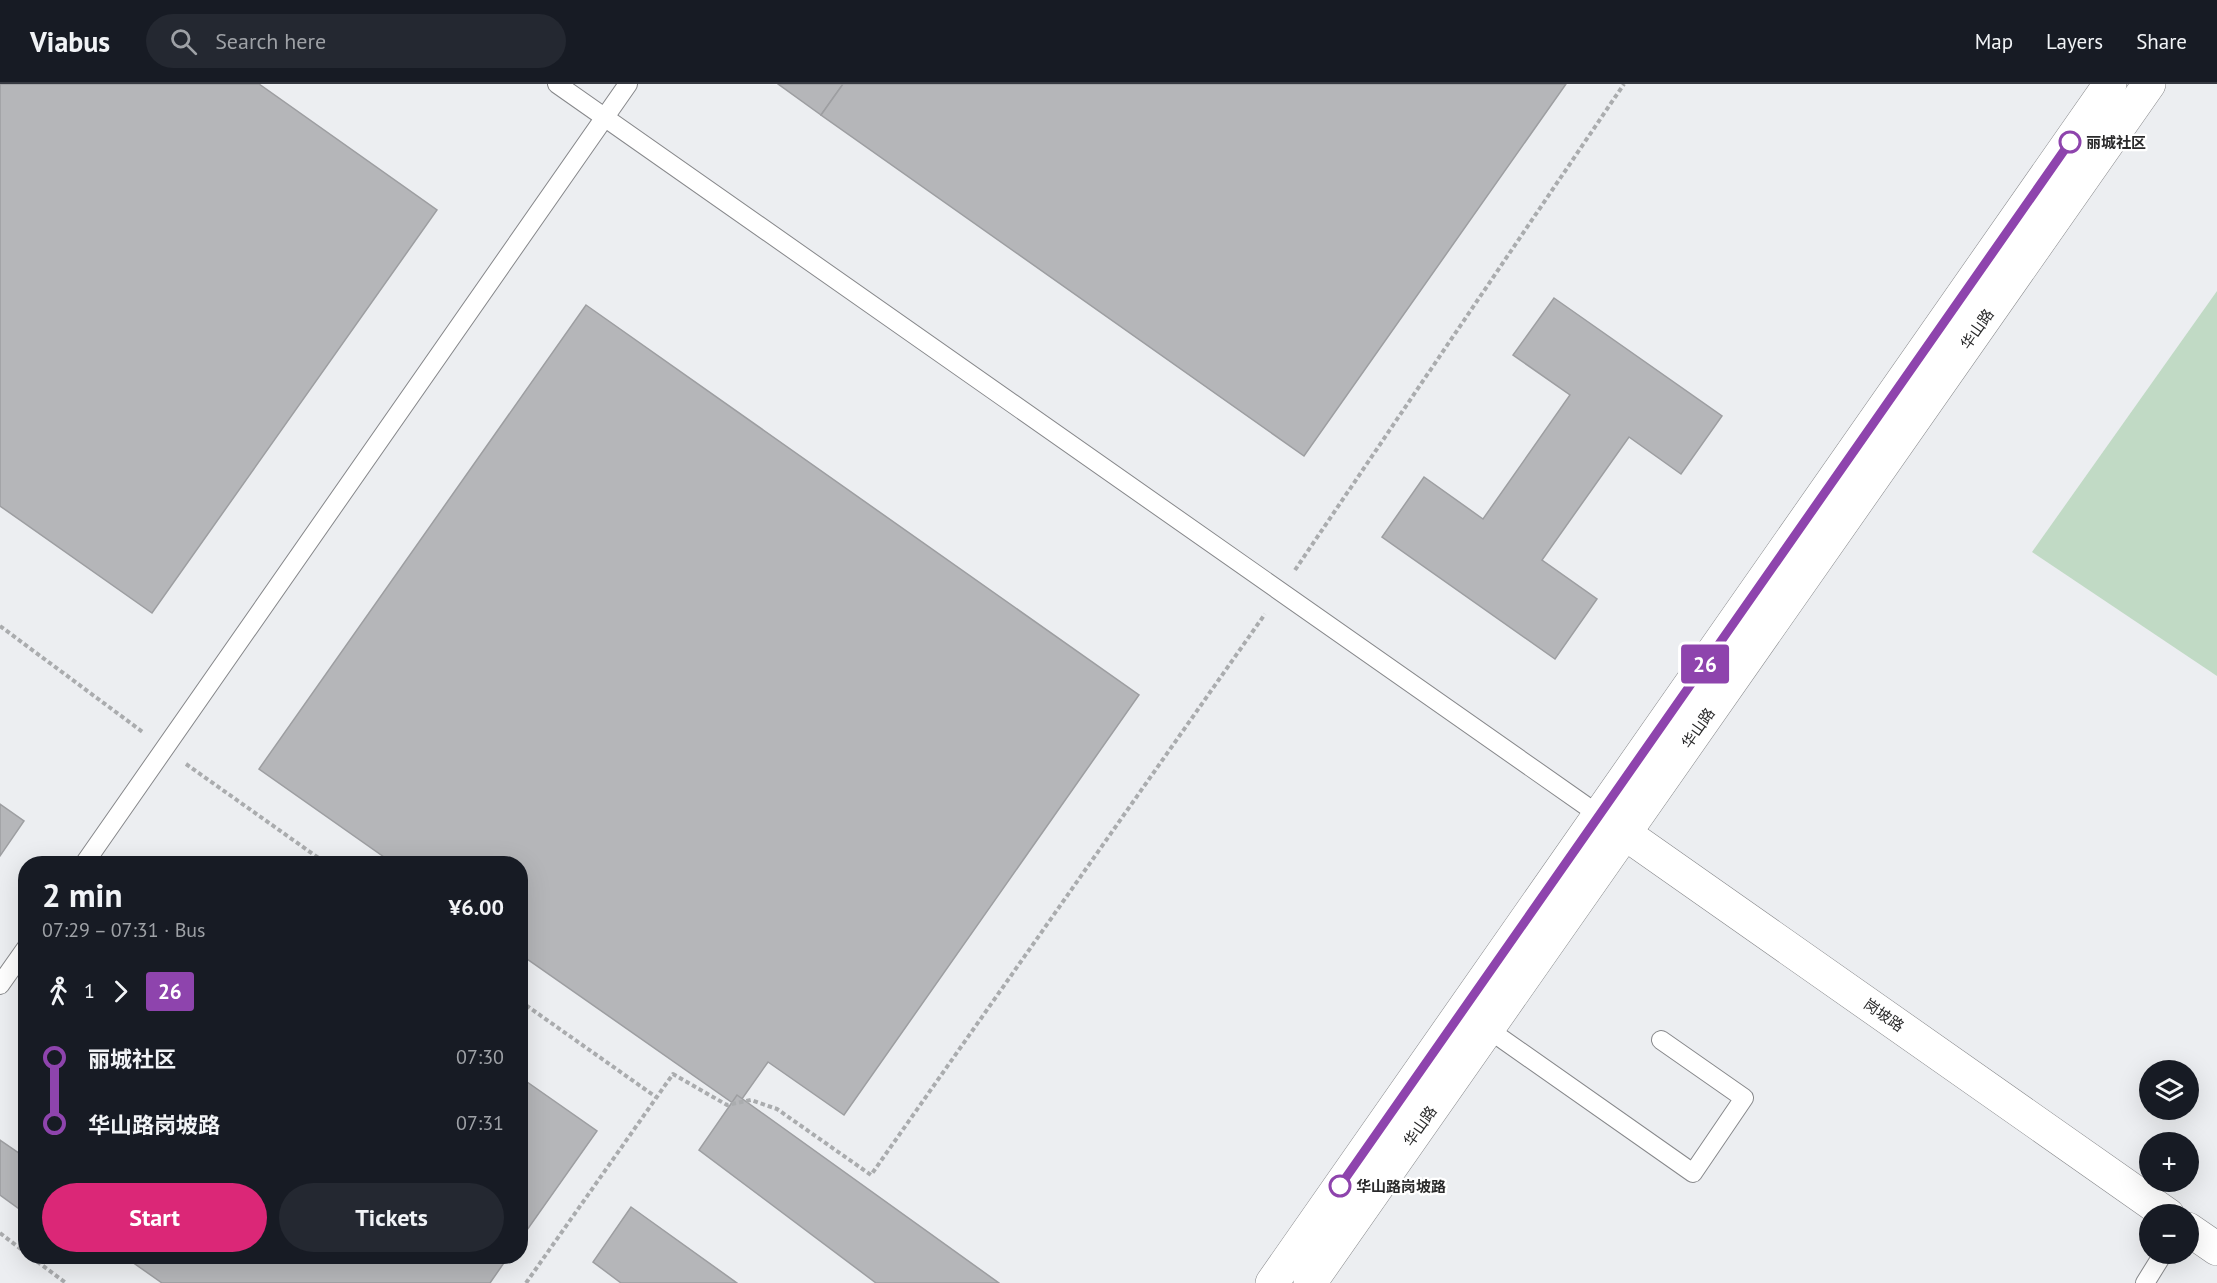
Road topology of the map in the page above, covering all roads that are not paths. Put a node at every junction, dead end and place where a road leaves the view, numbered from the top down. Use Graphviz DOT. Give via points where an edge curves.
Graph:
graph roads {
  1 [pos="557,84"];
  2 [pos="628,84"];
  3 [pos="2110,84"];
  4 [pos="2149,84"];
  5 [pos="604,117"];
  6 [pos="1612,824"];
  7 [pos="90,856"];
  8 [pos="18,959"];
  9 [pos="0,985"];
  10 [pos="1488,1029"];
  11 [pos="1661,1040"];
  12 [pos="2152,1204"];
  13 [pos="2199,1237"];
  14 [pos="2217,1249"];
  15 [pos="2157,1264"];
  16 [pos="1272,1283"];
  17 [pos="1310,1283"];
  18 [pos="2145,1283"];
  1 -- 5 [label="lane"];
  2 -- 5 [label="lane"];
  3 -- 6 [label="street, 华山路"];
  4 -- 6 [label="street, 华山路"];
  5 -- 6 [label="lane"];
  5 -- 7 [label="lane"];
  6 -- 10 [label="street, 华山路"];
  6 -- 12 [label="street, 岗坡路"];
  6 -- 16 [label="street, 华山路"];
  8 -- 9 [label="lane"];
  10 -- 11 [label="lane" via="1693,1173 1744,1098"];
  10 -- 17 [label="street, 华山路"];
  13 -- 14 [label="street"];
  15 -- 18 [label="lane"];
}
